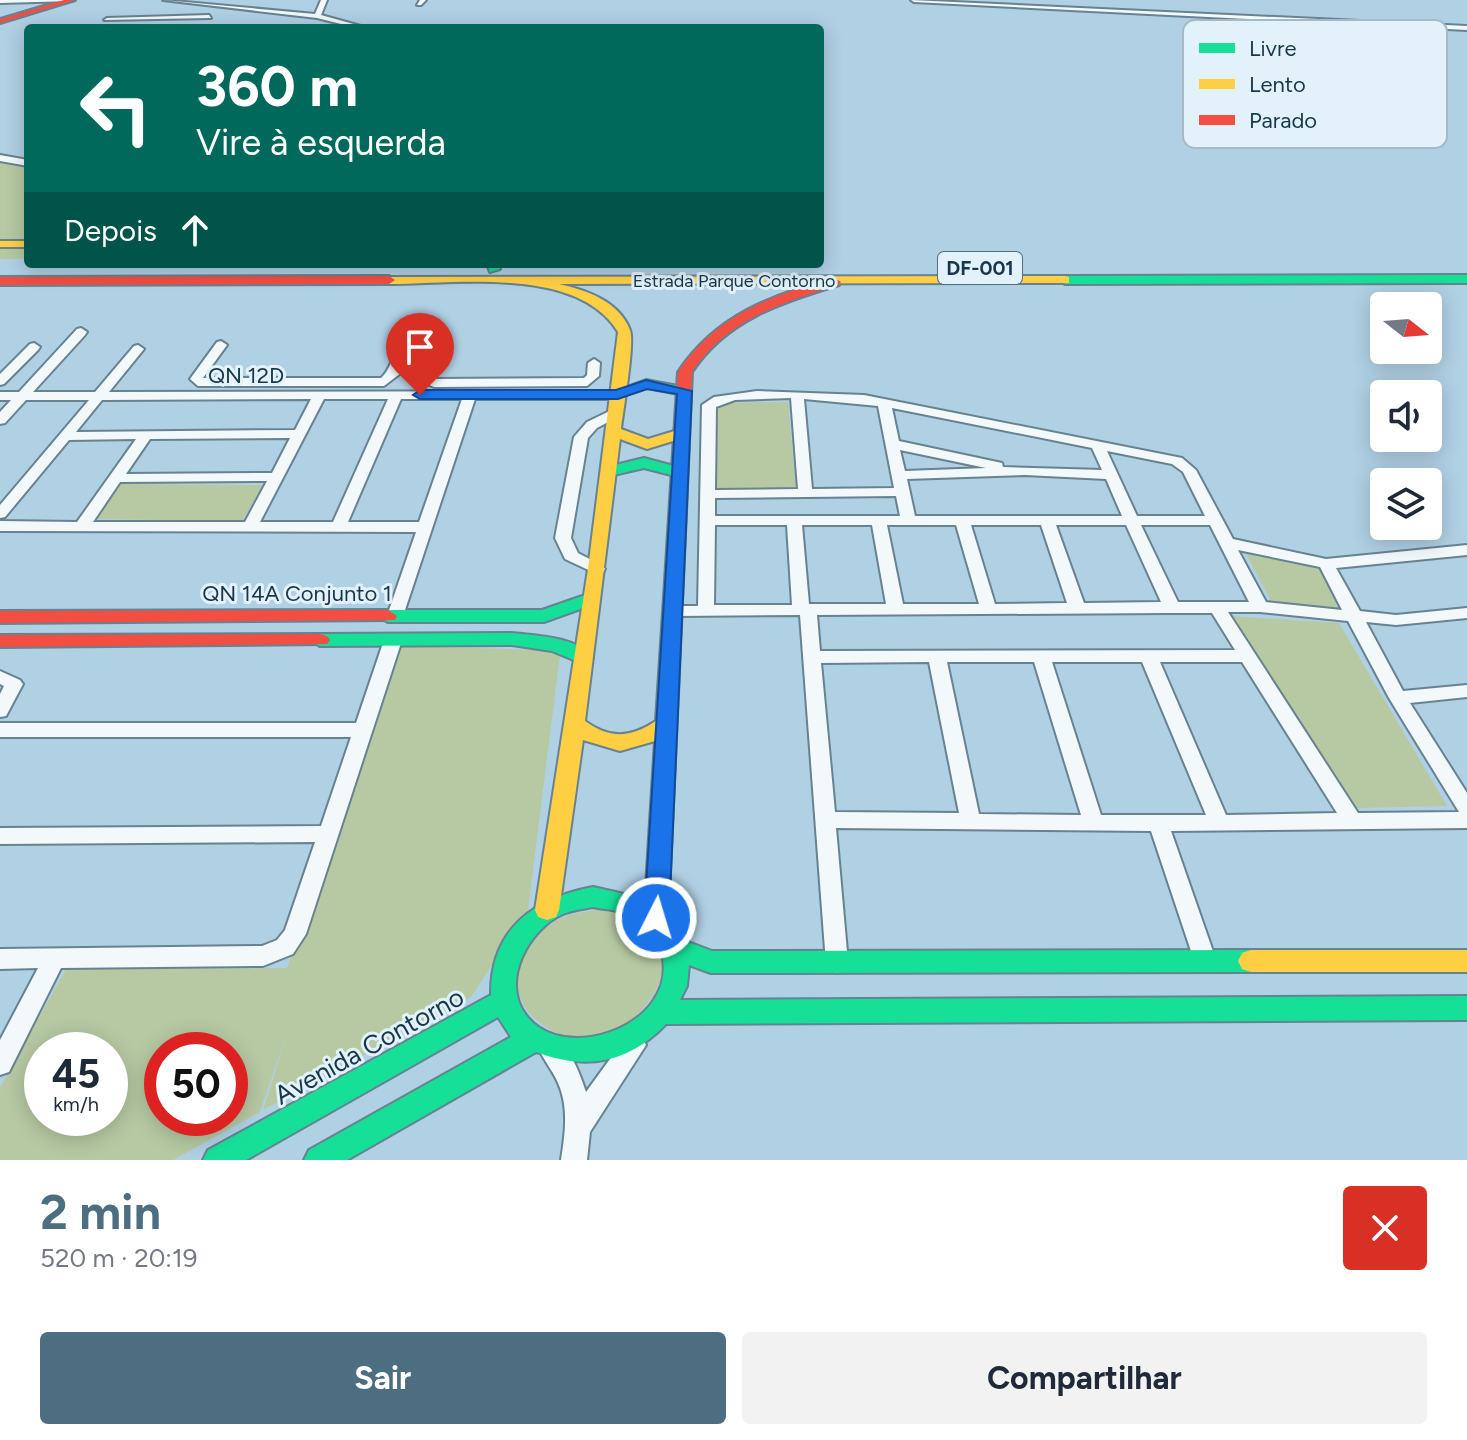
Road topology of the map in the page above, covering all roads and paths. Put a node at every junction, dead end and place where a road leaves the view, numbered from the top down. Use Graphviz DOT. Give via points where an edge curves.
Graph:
graph roads {
  1 [pos="70,0"];
  2 [pos="166,0"];
  3 [pos="324,0"];
  4 [pos="914,0"];
  5 [pos="0,1"];
  6 [pos="28,1"];
  7 [pos="229,7"];
  8 [pos="317,16"];
  9 [pos="0,18"];
  10 [pos="107,20"];
  11 [pos="1309,20"];
  12 [pos="349,24"];
  13 [pos="1447,27"];
  14 [pos="1467,28"];
  15 [pos="0,158"];
  16 [pos="24,162"];
  17 [pos="0,244"];
  18 [pos="24,244"];
  19 [pos="1467,267"];
  20 [pos="0,268"];
  21 [pos="455,268"];
  22 [pos="542,268"];
  23 [pos="881,275"];
  24 [pos="147,276"];
  25 [pos="1467,279"];
  26 [pos="0,281"];
  27 [pos="524,281"];
  28 [pos="835,282"];
  29 [pos="81,332"];
  30 [pos="406,344"];
  31 [pos="221,345"];
  32 [pos="34,347"];
  33 [pos="138,349"];
  34 [pos="429,355"];
  35 [pos="21,361"];
  36 [pos="55,361"];
  37 [pos="594,363"];
  38 [pos="0,381"];
  39 [pos="500,388"];
  40 [pos="288,389"];
  41 [pos="684,391"];
  42 [pos="100,395"];
  43 [pos="320,395"];
  44 [pos="396,395"];
  45 [pos="470,395"];
  46 [pos="797,395"];
  47 [pos="0,396"];
  48 [pos="23,396"];
  49 [pos="884,403"];
  50 [pos="616,408"];
  51 [pos="0,420"];
  52 [pos="299,434"];
  53 [pos="681,434"];
  54 [pos="146,435"];
  55 [pos="66,436"];
  56 [pos="893,444"];
  57 [pos="1097,444"];
  58 [pos="708,458"];
  59 [pos="679,465"];
  60 [pos="609,471"];
  61 [pos="1025,471"];
  62 [pos="899,475"];
  63 [pos="1110,475"];
  64 [pos="277,477"];
  65 [pos="115,478"];
  66 [pos="805,492"];
  67 [pos="903,492"];
  68 [pos="707,494"];
  69 [pos="0,514"];
  70 [pos="962,519"];
  71 [pos="794,520"];
  72 [pos="879,520"];
  73 [pos="908,520"];
  74 [pos="1047,520"];
  75 [pos="1131,520"];
  76 [pos="1215,520"];
  77 [pos="706,521"];
  78 [pos="251,525"];
  79 [pos="0,526"];
  80 [pos="82,526"];
  81 [pos="339,526"];
  82 [pos="425,527"];
  83 [pos="1228,543"];
  84 [pos="1467,550"];
  85 [pos="1326,564"];
  86 [pos="597,569"];
  87 [pos="591,599"];
  88 [pos="1077,607"];
  89 [pos="1260,607"];
  90 [pos="895,608"];
  91 [pos="988,608"];
  92 [pos="1172,608"];
  93 [pos="1217,608"];
  94 [pos="804,609"];
  95 [pos="706,610"];
  96 [pos="674,611"];
  97 [pos="1467,613"];
  98 [pos="395,616"];
  99 [pos="0,617"];
  100 [pos="86,617"];
  101 [pos="137,617"];
  102 [pos="1353,618"];
  103 [pos="69,640"];
  104 [pos="123,640"];
  105 [pos="393,640"];
  106 [pos="0,641"];
  107 [pos="1148,655"];
  108 [pos="1041,656"];
  109 [pos="1244,656"];
  110 [pos="811,657"];
  111 [pos="937,657"];
  112 [pos="583,658"];
  113 [pos="0,677"];
  114 [pos="1467,691"];
  115 [pos="1398,698"];
  116 [pos="0,711"];
  117 [pos="574,723"];
  118 [pos="667,724"];
  119 [pos="0,730"];
  120 [pos="361,730"];
  121 [pos="1467,809"];
  122 [pos="1351,819"];
  123 [pos="825,820"];
  124 [pos="1467,820"];
  125 [pos="971,821"];
  126 [pos="1093,821"];
  127 [pos="1219,822"];
  128 [pos="1158,823"];
  129 [pos="327,834"];
  130 [pos="0,836"];
  131 [pos="547,910"];
  132 [pos="656,918"];
  133 [pos="676,948"];
  134 [pos="0,959"];
  135 [pos="54,959"];
  136 [pos="1205,960"];
  137 [pos="1467,961"];
  138 [pos="837,963"];
  139 [pos="503,1001"];
  140 [pos="1467,1008"];
  141 [pos="664,1012"];
  142 [pos="645,1031"];
  143 [pos="542,1043"];
  144 [pos="0,1064"];
  145 [pos="579,1126"];
  146 [pos="218,1160"];
  147 [pos="319,1160"];
  148 [pos="574,1160"];
  1 -- 6 [label="street"];
  1 -- 9 [label="main road"];
  2 -- 7 [label="street"];
  3 -- 8 [label="street"];
  4 -- 11 [label="street"];
  5 -- 6 [label="street"];
  6 -- 9 [label="street"];
  7 -- 8 [label="street"];
  7 -- 10 [label="street" via="206,19"];
  8 -- 12 [label="street"];
  13 -- 14 [label="street"];
  15 -- 16 [label="street"];
  17 -- 18 [label="main road"];
  19 -- 23 [label="main road, Estrada Parque Contorno / DF-001"];
  20 -- 24 [label="main road, Estrada Parque Contorno / DF-001"];
  21 -- 24 [label="main road, Estrada Parque Contorno / DF-001"];
  22 -- 23 [label="main road, Estrada Parque Contorno / DF-001"];
  23 -- 25 [label="main road, Estrada Parque Contorno / DF-001"];
  23 -- 28 [label="main road, Estrada Parque Contorno / DF-001"];
  24 -- 26 [label="main road, Estrada Parque Contorno / DF-001"];
  24 -- 27 [label="main road, Estrada Parque Contorno / DF-001"];
  27 -- 28 [label="main road, Estrada Parque Contorno / DF-001"];
  27 -- 50 [label="main road" via="592,296 620,316 625,332"];
  28 -- 41 [label="main road" via="775,303 714,336 689,360"];
  29 -- 36 [label="street"];
  30 -- 40 [label="street" via="388,381"];
  31 -- 40 [label="street" via="198,382"];
  32 -- 35 [label="street"];
  33 -- 42 [label="street"];
  34 -- 39 [label="street" via="421,381"];
  35 -- 36 [label="street"];
  35 -- 38 [label="street"];
  36 -- 48 [label="street"];
  37 -- 39 [label="street" via="587,382"];
  39 -- 45 [label="street, QN 12D"];
  39 -- 50 [label="street"];
  40 -- 42 [label="street, QN 12D"];
  40 -- 43 [label="street, QN 12D"];
  41 -- 50 [label="main road" via="646,384"];
  41 -- 53 [label="main road"];
  42 -- 48 [label="street, QN 12D"];
  42 -- 55 [label="street"];
  43 -- 44 [label="street, QN 12D"];
  43 -- 52 [label="street"];
  44 -- 45 [label="street, QN 12D"];
  44 -- 81 [label="street"];
  45 -- 82 [label="street"];
  46 -- 49 [label="street"];
  46 -- 58 [label="street" via="725,396 711,401"];
  46 -- 66 [label="street"];
  47 -- 48 [label="street, QN 12D"];
  48 -- 51 [label="street"];
  49 -- 56 [label="street"];
  49 -- 57 [label="street"];
  50 -- 53 [label="main road" via="625,438 647,444"];
  50 -- 60 [label="main road"];
  50 -- 86 [label="street" via="581,437 563,538 571,556"];
  52 -- 54 [label="street"];
  52 -- 64 [label="street"];
  53 -- 59 [label="main road"];
  54 -- 55 [label="street"];
  54 -- 65 [label="street"];
  55 -- 69 [label="street"];
  56 -- 61 [label="street"];
  56 -- 62 [label="street"];
  57 -- 63 [label="street"];
  57 -- 76 [label="street" via="1185,466"];
  58 -- 59 [label="street"];
  58 -- 68 [label="street"];
  59 -- 60 [label="main road" via="642,462"];
  59 -- 96 [label="main road"];
  60 -- 86 [label="main road"];
  61 -- 62 [label="street"];
  61 -- 63 [label="street"];
  62 -- 67 [label="street"];
  63 -- 75 [label="street"];
  64 -- 65 [label="street"];
  64 -- 78 [label="street"];
  65 -- 80 [label="street"];
  66 -- 67 [label="street"];
  66 -- 68 [label="street"];
  67 -- 73 [label="street"];
  68 -- 77 [label="street"];
  70 -- 73 [label="street"];
  70 -- 74 [label="street"];
  70 -- 91 [label="street"];
  71 -- 72 [label="street"];
  71 -- 77 [label="street"];
  71 -- 94 [label="street"];
  72 -- 73 [label="street"];
  72 -- 90 [label="street"];
  74 -- 75 [label="street"];
  74 -- 88 [label="street"];
  75 -- 76 [label="street"];
  75 -- 92 [label="street"];
  76 -- 83 [label="street"];
  77 -- 95 [label="street"];
  78 -- 80 [label="street"];
  78 -- 81 [label="street"];
  79 -- 80 [label="street"];
  81 -- 82 [label="street"];
  82 -- 98 [label="street"];
  83 -- 85 [label="street"];
  83 -- 89 [label="street"];
  84 -- 85 [label="street"];
  85 -- 102 [label="street"];
  86 -- 87 [label="main road"];
  87 -- 98 [label="main road, QN 14A Conjunto 1" via="544,616"];
  87 -- 112 [label="main road"];
  88 -- 91 [label="street"];
  88 -- 92 [label="street"];
  89 -- 93 [label="street"];
  89 -- 102 [label="street"];
  90 -- 91 [label="street"];
  90 -- 94 [label="street"];
  92 -- 93 [label="street"];
  93 -- 109 [label="street"];
  94 -- 95 [label="street"];
  94 -- 110 [label="street"];
  95 -- 96 [label="street"];
  96 -- 118 [label="main road"];
  97 -- 102 [label="street"];
  98 -- 101 [label="main road, QN 14A Conjunto 1"];
  99 -- 100 [label="main road, QN 14A Conjunto 1"];
  100 -- 101 [label="main road, QN 14A Conjunto 1"];
  100 -- 103 [label="main road" via="94,628"];
  101 -- 104 [label="main road" via="118,632"];
  102 -- 115 [label="street"];
  103 -- 104 [label="main road"];
  103 -- 106 [label="main road"];
  104 -- 105 [label="main road"];
  105 -- 112 [label="main road" via="537,640"];
  105 -- 120 [label="street"];
  107 -- 108 [label="street"];
  107 -- 109 [label="street"];
  107 -- 127 [label="street"];
  108 -- 111 [label="street"];
  108 -- 126 [label="street"];
  109 -- 122 [label="street"];
  110 -- 111 [label="street"];
  110 -- 123 [label="street"];
  111 -- 125 [label="street"];
  112 -- 117 [label="main road"];
  113 -- 116 [label="street" via="14,684"];
  114 -- 115 [label="street"];
  115 -- 121 [label="street"];
  117 -- 118 [label="main road" via="589,737 621,747 651,737"];
  117 -- 131 [label="main road"];
  118 -- 132 [label="main road"];
  119 -- 120 [label="street"];
  120 -- 129 [label="street"];
  122 -- 124 [label="street"];
  122 -- 127 [label="street"];
  123 -- 125 [label="street"];
  123 -- 138 [label="street"];
  125 -- 126 [label="street"];
  126 -- 128 [label="street"];
  127 -- 128 [label="street"];
  128 -- 136 [label="street"];
  129 -- 130 [label="street"];
  129 -- 135 [label="street" via="291,941 274,953"];
  131 -- 132 [label="main road" via="593,897 638,905"];
  131 -- 139 [label="main road" via="518,935 503,967"];
  132 -- 133 [label="main road"];
  133 -- 138 [label="main road" via="711,962"];
  133 -- 141 [label="main road" via="676,989"];
  134 -- 135 [label="street"];
  135 -- 144 [label="street"];
  136 -- 137 [label="main road"];
  136 -- 138 [label="main road"];
  139 -- 143 [label="main road" via="514,1022"];
  139 -- 146 [label="main road, Avenida Contorno"];
  140 -- 141 [label="main road"];
  141 -- 142 [label="main road"];
  142 -- 143 [label="main road" via="600,1051 575,1053"];
  142 -- 145 [label="street"];
  143 -- 145 [label="street" via="576,1089"];
  143 -- 147 [label="main road"];
  145 -- 148 [label="street"];
}
